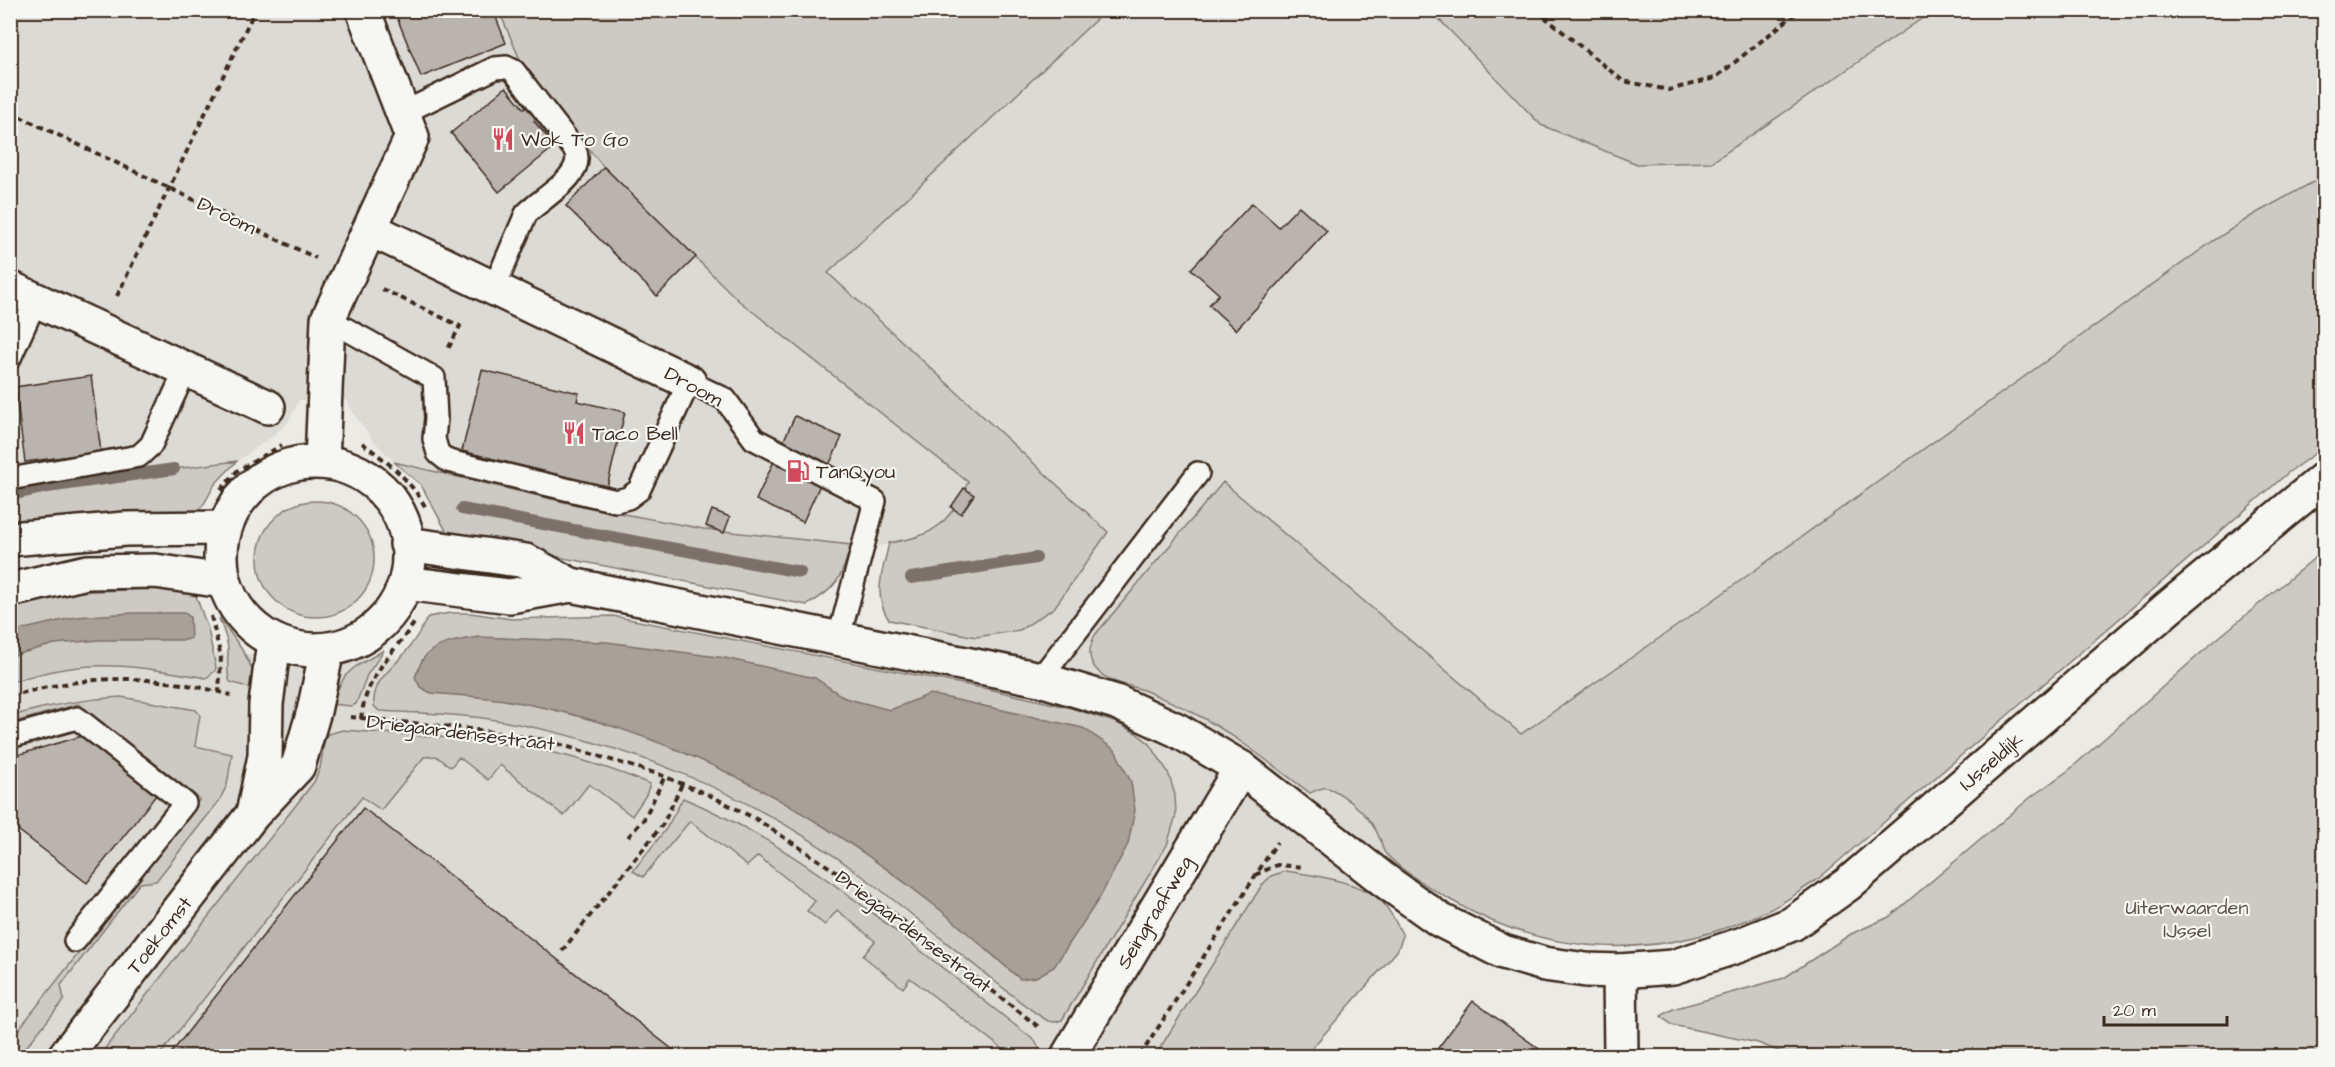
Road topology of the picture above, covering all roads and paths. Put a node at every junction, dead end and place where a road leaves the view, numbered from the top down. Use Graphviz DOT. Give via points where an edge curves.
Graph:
graph roads {
  1 [pos="255,10"];
  2 [pos="363,10"];
  3 [pos="1536,10"];
  4 [pos="1800,10"];
  5 [pos="10,112"];
  6 [pos="403,112"];
  7 [pos="170,188"];
  8 [pos="370,229"];
  9 [pos="349,273"];
  10 [pos="494,288"];
  11 [pos="23,294"];
  12 [pos="328,320"];
  13 [pos="101,330"];
  14 [pos="10,358"];
  15 [pos="186,369"];
  16 [pos="434,378"];
  17 [pos="689,382"];
  18 [pos="268,407"];
  19 [pos="322,462"];
  20 [pos="1198,473"];
  21 [pos="10,479"];
  22 [pos="2325,479"];
  23 [pos="224,528"];
  24 [pos="10,539"];
  25 [pos="407,544"];
  26 [pos="223,581"];
  27 [pos="405,584"];
  28 [pos="571,585"];
  29 [pos="10,590"];
  30 [pos="839,637"];
  31 [pos="274,641"];
  32 [pos="327,650"];
  33 [pos="1040,679"];
  34 [pos="10,696"];
  35 [pos="266,704"];
  36 [pos="314,711"];
  37 [pos="10,737"];
  38 [pos="1241,768"];
  39 [pos="665,776"];
  40 [pos="682,784"];
  41 [pos="253,814"];
  42 [pos="628,837"];
  43 [pos="1255,875"];
  44 [pos="75,941"];
  45 [pos="562,951"];
  46 [pos="1620,971"];
  47 [pos="1069,1054"];
  48 [pos="65,1056"];
  49 [pos="1140,1056"];
  50 [pos="1622,1056"];
  1 -- 7 [label="path"];
  2 -- 6 [label="street"];
  3 -- 4 [label="path" via="1623,81 1669,90 1715,78"];
  5 -- 7 [label="path, Droom"];
  6 -- 8 [label="street" via="412,137"];
  6 -- 10 [label="lane" via="495,68 506,67 514,71 578,157 569,178 526,214"];
  7 -- 9 [label="path, Droom"];
  7 -- 13 [label="path"];
  8 -- 9 [label="street"];
  8 -- 10 [label="street, Droom"];
  9 -- 12 [label="street"];
  9 -- 16 [label="path, Droom" via="460,326"];
  10 -- 17 [label="street, Droom"];
  11 -- 13 [label="street"];
  11 -- 14 [label="lane"];
  12 -- 16 [label="lane"];
  12 -- 19 [label="street"];
  13 -- 15 [label="street"];
  15 -- 18 [label="street"];
  15 -- 21 [label="lane" via="151,445 140,456"];
  16 -- 17 [label="lane" via="434,439 438,453 448,462 616,501 639,490"];
  17 -- 30 [label="lane, Droom" via="725,399 754,438 875,501"];
  19 -- 23 [label="street" via="277,469 254,484 236,504"];
  19 -- 25 [label="street" via="355,470 378,485 395,506 406,530"];
  20 -- 33 [label="lane"];
  22 -- 46 [label="street, IJsseldijk" via="1848,884 1792,924 1673,967"];
  23 -- 24 [label="street" via="125,529"];
  23 -- 26 [label="street" via="220,555"];
  25 -- 27 [label="street"];
  25 -- 28 [label="street" via="526,561"];
  26 -- 29 [label="street" via="154,571 87,572"];
  26 -- 31 [label="street" via="234,606 252,626"];
  27 -- 28 [label="street" via="510,596"];
  27 -- 32 [label="street" via="394,608 376,628 353,642"];
  28 -- 30 [label="street"];
  30 -- 33 [label="street"];
  31 -- 32 [label="street" via="300,649"];
  31 -- 35 [label="street, Toekomst"];
  32 -- 36 [label="street, Toekomst"];
  33 -- 38 [label="street" via="1116,702 1177,730"];
  34 -- 35 [label="path" via="55,685 122,678 164,681"];
  35 -- 41 [label="street, Toekomst" via="265,756"];
  36 -- 39 [label="path, Driegaardensestraat" via="545,740"];
  36 -- 41 [label="street, Toekomst" via="298,766"];
  37 -- 44 [label="lane" via="76,718 185,803"];
  38 -- 46 [label="street" via="1440,920 1503,952 1544,964"];
  38 -- 47 [label="street, Seingraafweg"];
  39 -- 40 [label="path, Driegaardensestraat"];
  39 -- 42 [label="path" via="644,819"];
  40 -- 45 [label="path" via="663,824"];
  40 -- 47 [label="path, Driegaardensestraat" via="756,819 861,888 990,987"];
  41 -- 48 [label="street, Toekomst"];
  43 -- 49 [label="path"];
  46 -- 50 [label="street"];
}
